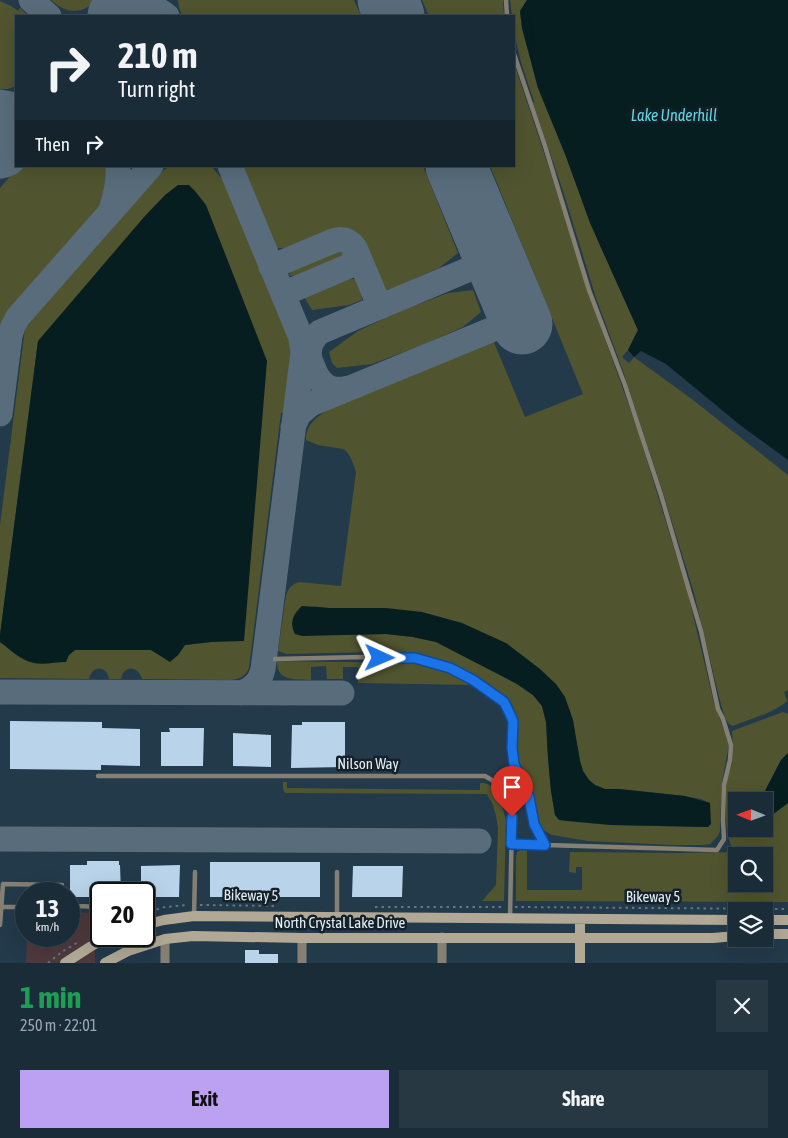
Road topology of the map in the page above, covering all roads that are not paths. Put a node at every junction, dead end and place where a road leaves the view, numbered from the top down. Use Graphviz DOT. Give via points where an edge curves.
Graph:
graph roads {
  1 [pos="506,0"];
  2 [pos="507,15"];
  3 [pos="515,57"];
  4 [pos="276,658"];
  5 [pos="98,776"];
  6 [pos="511,844"];
  7 [pos="545,845"];
  8 [pos="195,872"];
  9 [pos="337,872"];
  10 [pos="15,884"];
  11 [pos="2,907"];
  12 [pos="15,907"];
  13 [pos="194,916"];
  14 [pos="336,917"];
  15 [pos="510,919"];
  16 [pos="580,920"];
  17 [pos="728,920"];
  18 [pos="773,920"];
  19 [pos="788,920"];
  20 [pos="155,922"];
  21 [pos="0,925"];
  22 [pos="773,934"];
  23 [pos="788,934"];
  24 [pos="442,937"];
  25 [pos="580,937"];
  26 [pos="728,937"];
  27 [pos="302,938"];
  28 [pos="165,939"];
  29 [pos="90,947"];
  30 [pos="126,947"];
  31 [pos="128,951"];
  32 [pos="65,963"];
  33 [pos="106,963"];
  34 [pos="165,963"];
  35 [pos="302,963"];
  36 [pos="442,963"];
  37 [pos="580,963"];
  1 -- 2 [label="lane"];
  3 -- 7 [label="lane" via="590,290 661,495 701,631 718,710 731,745 724,785 724,839 717,850"];
  4 -- 7 [label="lane" via="415,658 450,668 473,680 504,702 513,721 514,764 529,797 534,824"];
  5 -- 6 [label="lane, Nilson Way" via="485,776 495,782 512,817"];
  6 -- 7 [label="lane"];
  6 -- 15 [label="lane, Nilson Way"];
  8 -- 13 [label="lane"];
  9 -- 14 [label="lane"];
  10 -- 11 [label="lane" via="3,884"];
  11 -- 12 [label="lane"];
  11 -- 21 [label="lane"];
  13 -- 14 [label="main road, North Crystal Lake Drive"];
  13 -- 20 [label="main road, North Crystal Lake Drive"];
  14 -- 15 [label="main road, North Crystal Lake Drive"];
  15 -- 16 [label="main road, North Crystal Lake Drive"];
  16 -- 17 [label="main road, North Crystal Lake Drive"];
  16 -- 25 [label="main road"];
  18 -- 19 [label="main road"];
  22 -- 23 [label="main road"];
  24 -- 25 [label="main road, North Crystal Lake Drive"];
  24 -- 27 [label="main road, North Crystal Lake Drive"];
  24 -- 36 [label="street"];
  25 -- 26 [label="main road, North Crystal Lake Drive"];
  25 -- 37 [label="main road"];
  27 -- 28 [label="main road, North Crystal Lake Drive" via="194,936"];
  27 -- 35 [label="street"];
  28 -- 31 [label="main road, North Crystal Lake Drive"];
  28 -- 34 [label="street"];
  29 -- 32 [label="main road"];
  30 -- 31 [label="lane"];
  31 -- 33 [label="main road, North Crystal Lake Drive"];
}
